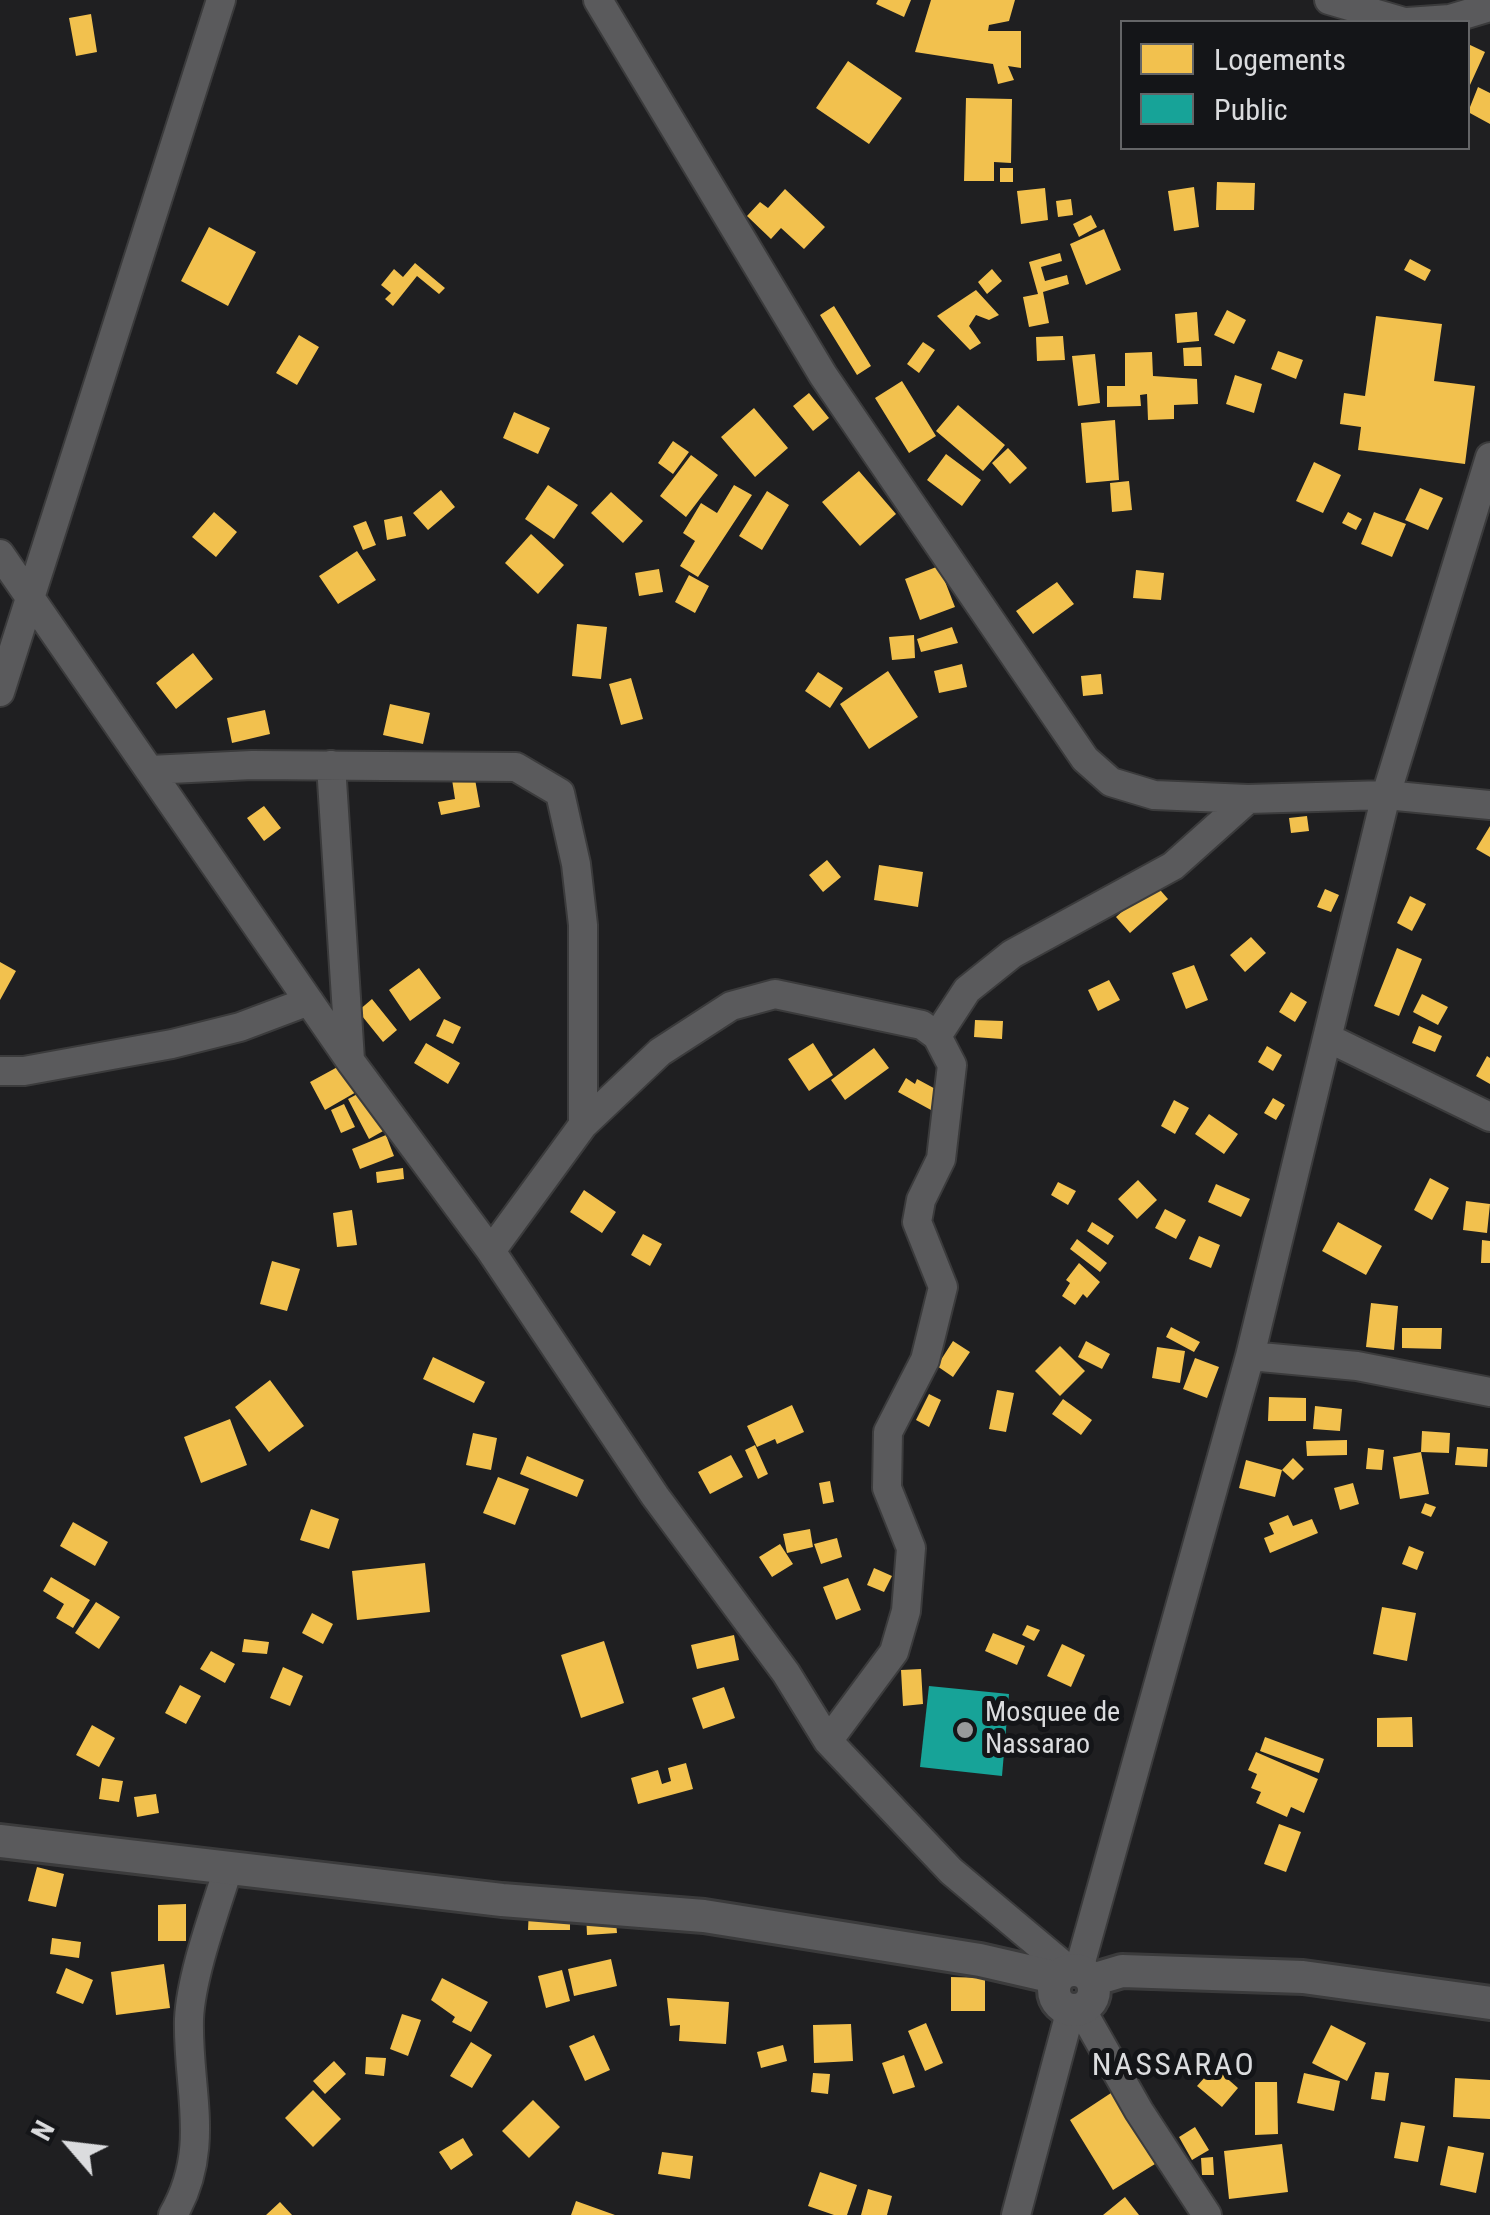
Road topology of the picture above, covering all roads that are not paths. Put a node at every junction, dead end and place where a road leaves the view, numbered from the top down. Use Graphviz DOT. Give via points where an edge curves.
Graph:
graph roads {
  1 [pos="221,0"];
  2 [pos="598,0"];
  3 [pos="1329,0"];
  4 [pos="1490,7"];
  5 [pos="1399,20"];
  6 [pos="1435,20"];
  7 [pos="1490,457"];
  8 [pos="0,554"];
  9 [pos="31,596"];
  10 [pos="0,692"];
  11 [pos="331,765"];
  12 [pos="150,770"];
  13 [pos="1386,795"];
  14 [pos="1248,799"];
  15 [pos="1490,804"];
  16 [pos="309,1001"];
  17 [pos="938,1036"];
  18 [pos="1328,1038"];
  19 [pos="350,1062"];
  20 [pos="0,1070"];
  21 [pos="1490,1117"];
  22 [pos="583,1125"];
  23 [pos="492,1251"];
  24 [pos="1250,1356"];
  25 [pos="1490,1392"];
  26 [pos="828,1741"];
  27 [pos="0,1841"];
  28 [pos="228,1869"];
  29 [pos="1075,1986"];
  30 [pos="1490,2003"];
  31 [pos="173,2215"];
  32 [pos="1016,2215"];
  33 [pos="1207,2215"];
  1 -- 9 [label="street"];
  2 -- 14 [label="street" via="823,375 1085,759 1111,782 1154,795"];
  3 -- 5 [label="street"];
  4 -- 6 [label="street"];
  7 -- 13 [label="street"];
  8 -- 9 [label="street"];
  9 -- 10 [label="street"];
  9 -- 12 [label="street"];
  11 -- 12 [label="street"];
  11 -- 19 [label="street"];
  11 -- 22 [label="street" via="516,767 560,792 583,924"];
  12 -- 16 [label="street"];
  13 -- 14 [label="street"];
  13 -- 15 [label="street"];
  13 -- 18 [label="street"];
  14 -- 17 [label="street" via="1173,866 1012,954 968,990"];
  16 -- 19 [label="street"];
  16 -- 20 [label="street" via="172,1044"];
  17 -- 22 [label="street" via="922,1025 775,994 731,1006 660,1052"];
  17 -- 26 [label="street" via="952,1065 942,1159 917,1222 943,1287 925,1360 888,1432 887,1488 911,1548 906,1611 894,1652"];
  18 -- 21 [label="street"];
  18 -- 24 [label="street"];
  19 -- 23 [label="street"];
  22 -- 23 [label="street"];
  23 -- 26 [label="street"];
  24 -- 25 [label="street" via="1357,1366"];
  24 -- 29 [label="street"];
  26 -- 29 [label="street" via="951,1871"];
  27 -- 28 [label="street"];
  28 -- 29 [label="street" via="704,1916 980,1960"];
  28 -- 31 [label="street" via="189,2017 193,2169"];
  29 -- 30 [label="street" via="1122,1971 1303,1977"];
  29 -- 32 [label="street"];
  29 -- 33 [label="street" via="1139,2111"];
}
